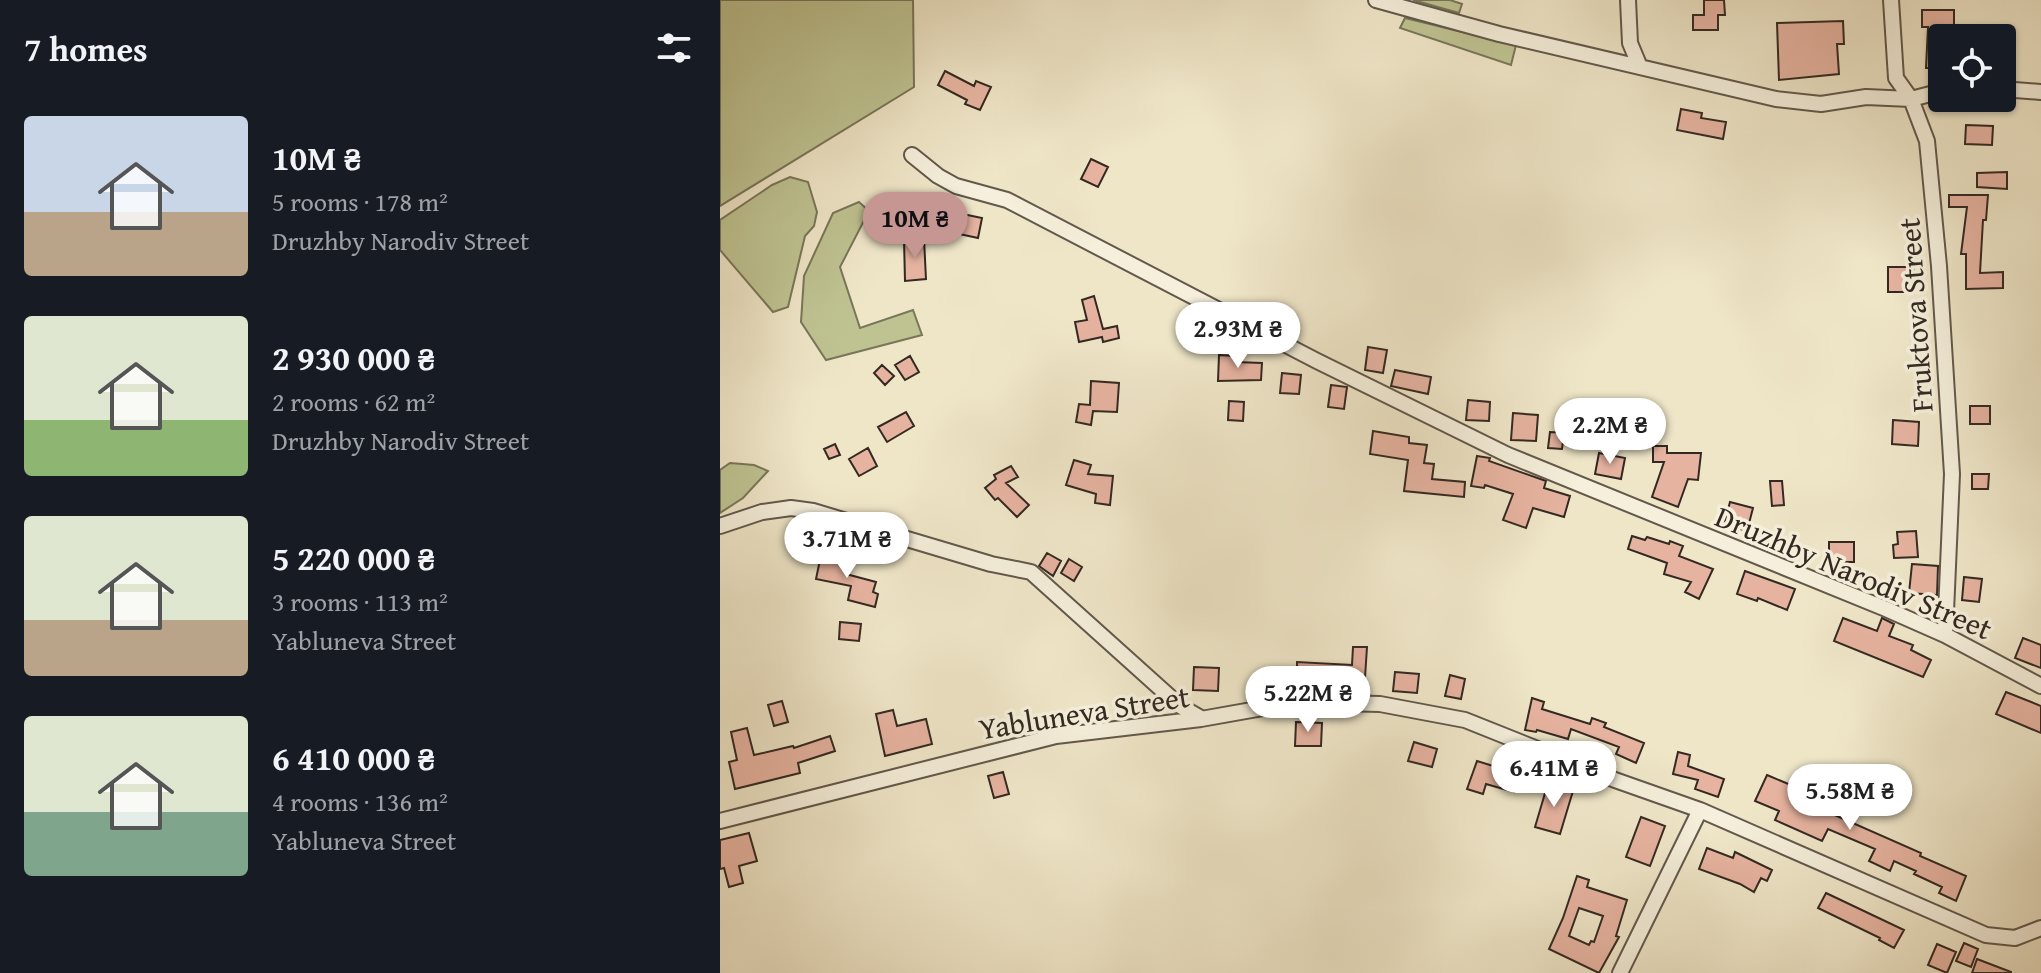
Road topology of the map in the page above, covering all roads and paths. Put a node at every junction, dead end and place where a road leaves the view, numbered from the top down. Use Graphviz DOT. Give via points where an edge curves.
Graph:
graph roads {
  1 [pos="1376,0"];
  2 [pos="1628,0"];
  3 [pos="1891,0"];
  4 [pos="1640,67"];
  5 [pos="2016,90"];
  6 [pos="2041,92"];
  7 [pos="1928,95"];
  8 [pos="1911,99"];
  9 [pos="912,155"];
  10 [pos="720,526"];
  11 [pos="1945,635"];
  12 [pos="2041,686"];
  13 [pos="1201,719"];
  14 [pos="1700,810"];
  15 [pos="720,821"];
  16 [pos="2041,928"];
  17 [pos="1620,973"];
  1 -- 4 [label="street"];
  2 -- 4 [label="street" via="1630,43"];
  3 -- 8 [label="street, Fruktova Street" via="1896,78"];
  4 -- 8 [label="street" via="1776,99 1821,104 1866,97"];
  5 -- 6 [label="street"];
  7 -- 8 [label="street"];
  8 -- 11 [label="street, Fruktova Street" via="1927,141 1939,266 1952,474"];
  9 -- 11 [label="street, Druzhby Narodiv Street" via="956,186 1007,200 1508,455"];
  10 -- 13 [label="street" via="762,512 813,511 1031,572"];
  11 -- 12 [label="street, Druzhby Narodiv Street"];
  13 -- 14 [label="street, Yabluneva Street" via="1296,702 1380,704 1465,720"];
  13 -- 15 [label="street, Yabluneva Street" via="1056,736"];
  14 -- 16 [label="street, Yabluneva Street" via="1986,935 2015,938"];
  14 -- 17 [label="street"];
}
